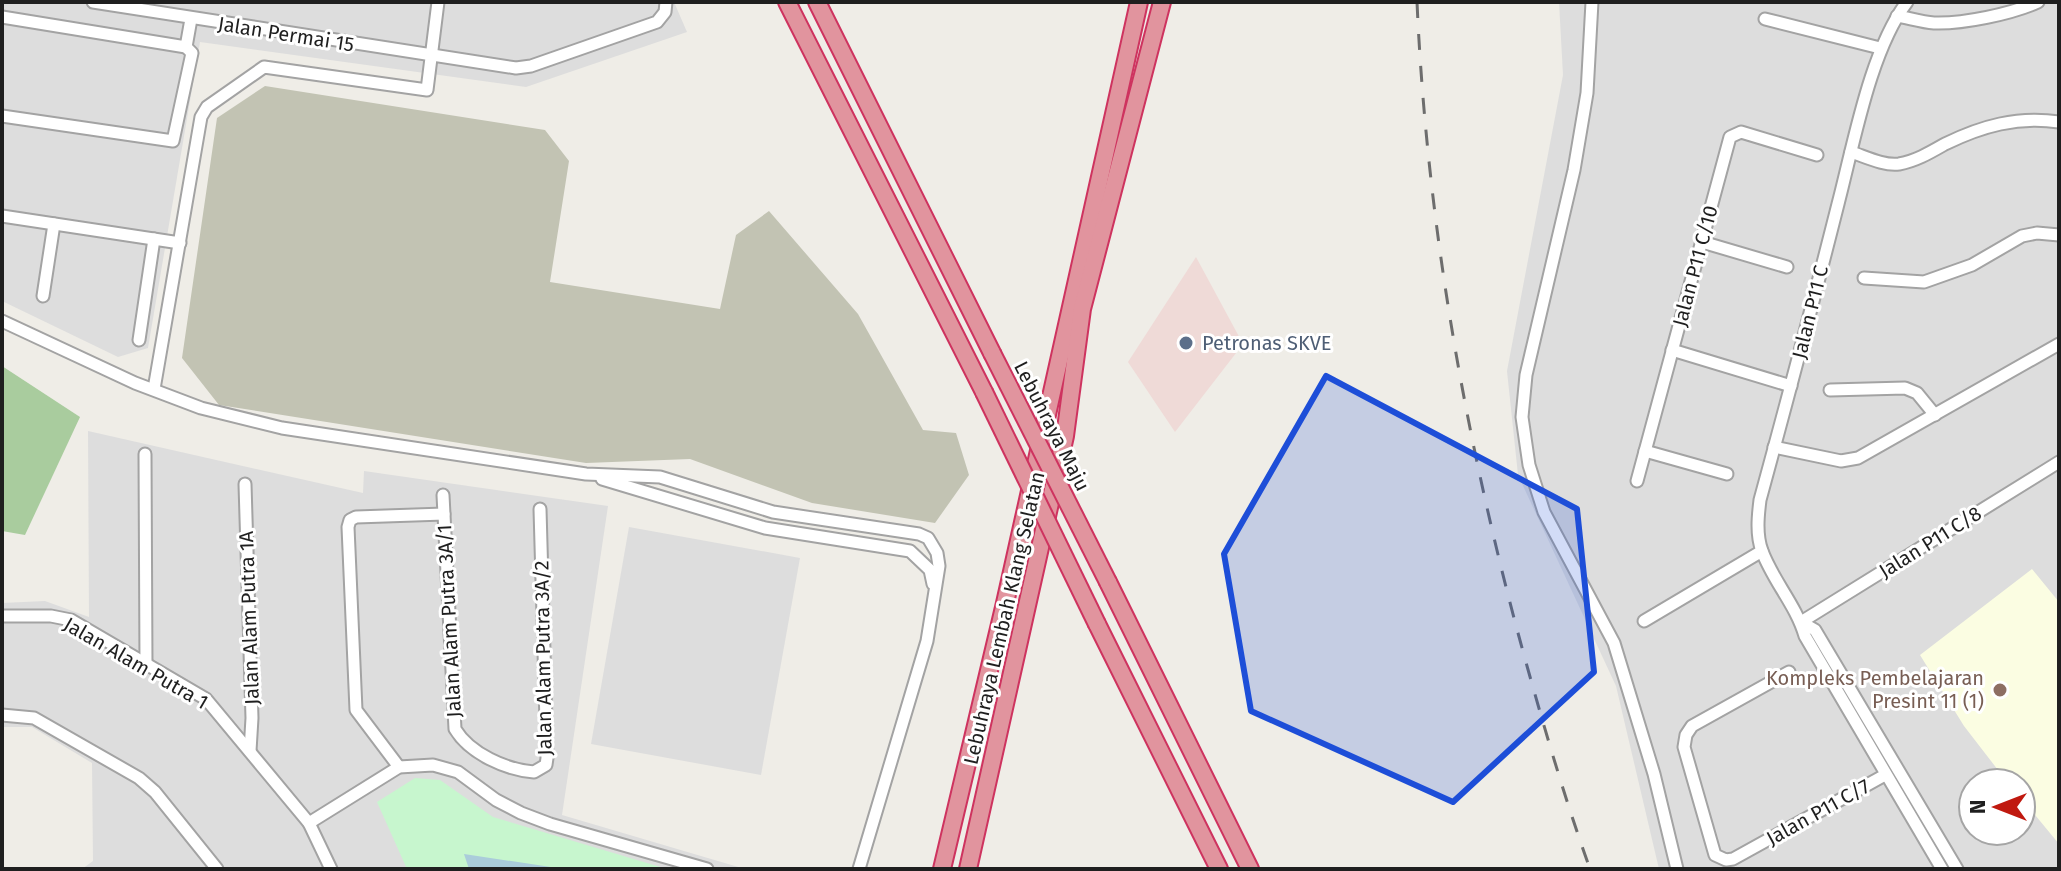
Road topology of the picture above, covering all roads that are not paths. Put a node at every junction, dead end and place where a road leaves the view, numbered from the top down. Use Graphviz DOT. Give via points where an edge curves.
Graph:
graph roads {
  1 [pos="93,2"];
  2 [pos="438,2"];
  3 [pos="666,2"];
  4 [pos="787,2"];
  5 [pos="817,2"];
  6 [pos="1139,2"];
  7 [pos="1162,2"];
  8 [pos="1592,2"];
  9 [pos="1907,2"];
  10 [pos="2038,2"];
  11 [pos="1897,16"];
  12 [pos="2,17"];
  13 [pos="191,19"];
  14 [pos="1765,19"];
  15 [pos="186,47"];
  16 [pos="1880,48"];
  17 [pos="432,56"];
  18 [pos="2,116"];
  19 [pos="2059,122"];
  20 [pos="1851,152"];
  21 [pos="1817,155"];
  22 [pos="2,216"];
  23 [pos="54,224"];
  24 [pos="2059,235"];
  25 [pos="154,239"];
  26 [pos="1702,242"];
  27 [pos="180,243"];
  28 [pos="1787,267"];
  29 [pos="1864,278"];
  30 [pos="43,296"];
  31 [pos="2,321"];
  32 [pos="139,340"];
  33 [pos="2059,344"];
  34 [pos="1672,350"];
  35 [pos="1791,386"];
  36 [pos="154,389"];
  37 [pos="1830,390"];
  38 [pos="1935,415"];
  39 [pos="1774,447"];
  40 [pos="1645,451"];
  41 [pos="145,454"];
  42 [pos="2059,462"];
  43 [pos="586,474"];
  44 [pos="1727,474"];
  45 [pos="648,477"];
  46 [pos="1637,481"];
  47 [pos="245,484"];
  48 [pos="719,494"];
  49 [pos="443,495"];
  50 [pos="669,499"];
  51 [pos="540,509"];
  52 [pos="444,514"];
  53 [pos="819,519"];
  54 [pos="833,540"];
  55 [pos="1762,551"];
  56 [pos="934,587"];
  57 [pos="2,616"];
  58 [pos="1644,621"];
  59 [pos="1801,622"];
  60 [pos="146,664"];
  61 [pos="1789,672"];
  62 [pos="2,715"];
  63 [pos="250,751"];
  64 [pos="399,767"];
  65 [pos="507,767"];
  66 [pos="1885,775"];
  67 [pos="309,823"];
  68 [pos="1939,868"];
  69 [pos="217,869"];
  70 [pos="331,869"];
  71 [pos="707,869"];
  72 [pos="859,869"];
  73 [pos="942,869"];
  74 [pos="968,869"];
  75 [pos="1219,869"];
  76 [pos="1250,869"];
  77 [pos="1677,869"];
  78 [pos="1957,869"];
  1 -- 13 [label="street, Jalan Permai 15"];
  2 -- 17 [label="street"];
  3 -- 17 [label="street, Jalan Permai 15" via="657,22 531,66"];
  4 -- 75 [label="highway, bridge"];
  5 -- 76 [label="highway, Lebuhraya Maju, bridge"];
  6 -- 73 [label="highway, Lebuhraya Lembah Klang Selatan"];
  7 -- 74 [label="highway, Lebuhraya Lembah Klang Selatan" via="1082,309 1065,436"];
  8 -- 77 [label="street" via="1587,93 1526,375 1522,417 1529,465 1544,512 1614,643"];
  9 -- 11 [label="street, Jalan P11 C"];
  10 -- 11 [label="street" via="1949,23"];
  11 -- 16 [label="street, Jalan P11 C"];
  12 -- 15 [label="street"];
  13 -- 15 [label="street"];
  13 -- 17 [label="street, Jalan Permai 15"];
  14 -- 16 [label="street"];
  15 -- 18 [label="street" via="192,53 169,143"];
  16 -- 20 [label="street, Jalan P11 C"];
  17 -- 27 [label="street" via="427,90 272,67 258,70 213,100 201,117"];
  19 -- 20 [label="street" via="1987,126 1896,164"];
  20 -- 35 [label="street, Jalan P11 C"];
  21 -- 26 [label="street, Jalan P11 C/10" via="1741,132 1730,137"];
  22 -- 23 [label="street"];
  23 -- 25 [label="street"];
  23 -- 30 [label="street"];
  24 -- 29 [label="street" via="2022,236 1972,265 1924,282"];
  25 -- 27 [label="street"];
  25 -- 32 [label="street"];
  26 -- 28 [label="street"];
  26 -- 34 [label="street, Jalan P11 C/10"];
  27 -- 36 [label="street"];
  31 -- 36 [label="street"];
  33 -- 38 [label="street"];
  34 -- 35 [label="street"];
  34 -- 40 [label="street, Jalan P11 C/10"];
  35 -- 39 [label="street, Jalan P11 C"];
  36 -- 43 [label="street" via="201,408 282,428"];
  37 -- 38 [label="street" via="1905,388 1917,393"];
  38 -- 39 [label="street" via="1850,461"];
  39 -- 55 [label="street, Jalan P11 C" via="1760,500"];
  40 -- 44 [label="street"];
  40 -- 46 [label="street, Jalan P11 C/10"];
  41 -- 60 [label="street"];
  42 -- 59 [label="street, Jalan P11 C/8"];
  43 -- 45 [label="street"];
  43 -- 50 [label="street"];
  45 -- 48 [label="street"];
  45 -- 50 [label="street" via="668,488"];
  47 -- 63 [label="street, Jalan Alam Putra 1A"];
  48 -- 50 [label="street" via="684,491"];
  48 -- 53 [label="street" via="773,512"];
  49 -- 52 [label="street, Jalan Alam Putra 3A/1"];
  50 -- 54 [label="street" via="765,528"];
  51 -- 65 [label="street, Jalan Alam Putra 3A/2" via="547,758 546,765 534,772"];
  52 -- 64 [label="street" via="356,517 348,527 356,710"];
  52 -- 65 [label="street, Jalan Alam Putra 3A/1" via="455,729 465,742"];
  53 -- 54 [label="street" via="833,529"];
  53 -- 56 [label="street" via="928,538 939,566"];
  54 -- 56 [label="street" via="910,551 930,570"];
  55 -- 58 [label="street"];
  55 -- 59 [label="street, Jalan P11 C"];
  56 -- 72 [label="street" via="927,641"];
  57 -- 60 [label="street, Jalan Alam Putra 1" via="71,620"];
  59 -- 66 [label="street, Jalan P11 C"];
  59 -- 78 [label="street, Jalan P11 C" via="1815,630"];
  60 -- 63 [label="street, Jalan Alam Putra 1" via="206,699"];
  61 -- 66 [label="street, Jalan P11 C/7" via="1692,726 1686,735 1684,747 1715,855 1733,859"];
  62 -- 69 [label="street" via="44,722 139,778"];
  63 -- 67 [label="street, Jalan Alam Putra 1"];
  64 -- 67 [label="street"];
  64 -- 71 [label="street" via="448,768 521,813"];
  66 -- 68 [label="street, Jalan P11 C"];
  67 -- 70 [label="street, Jalan Alam Putra 1"];
}
